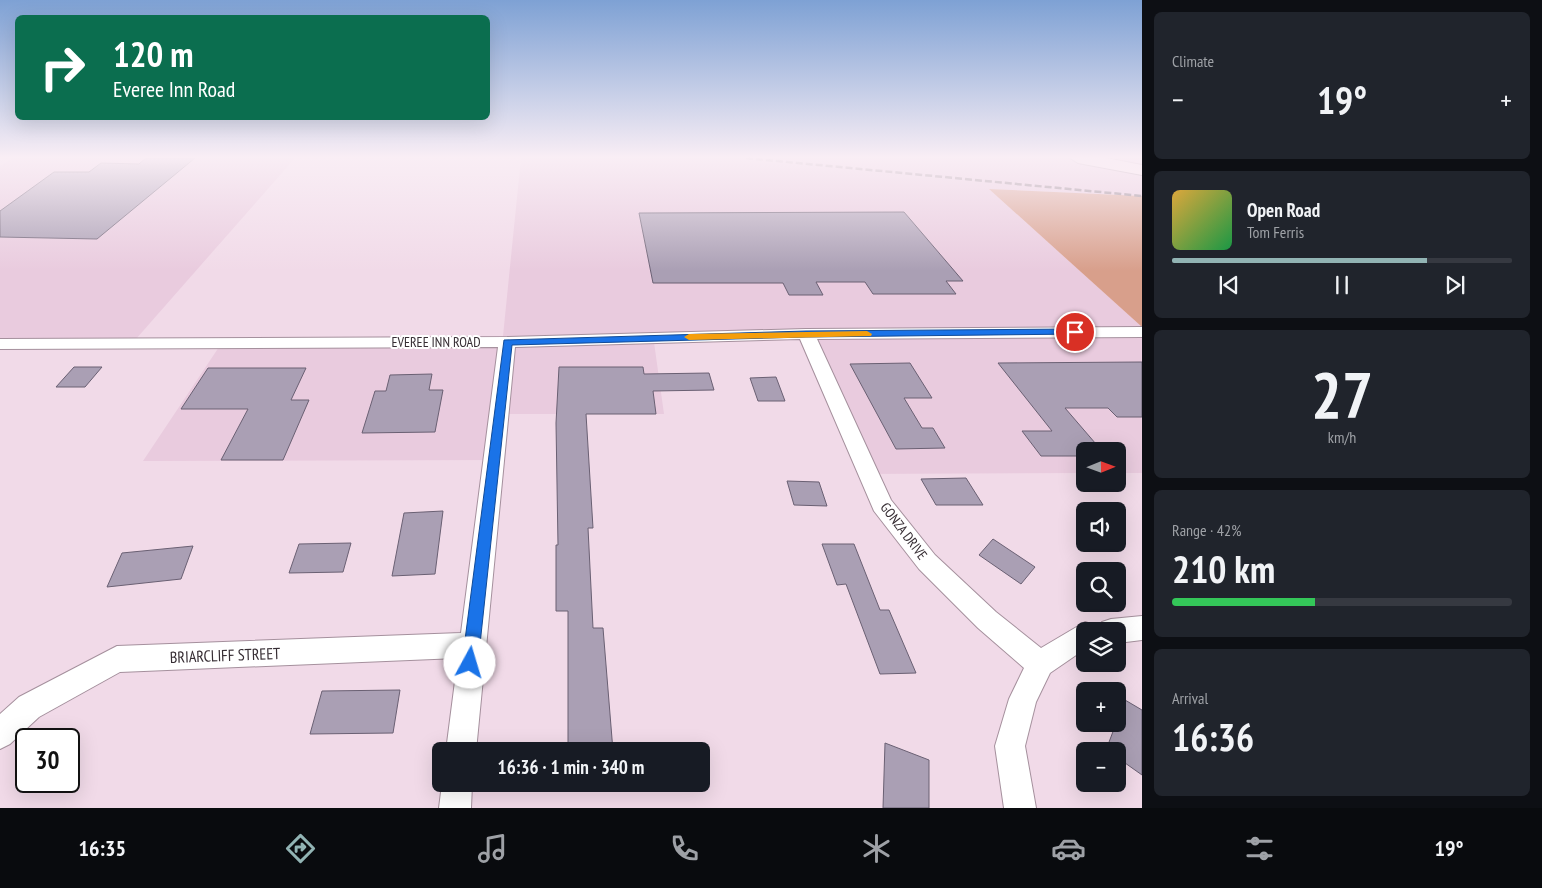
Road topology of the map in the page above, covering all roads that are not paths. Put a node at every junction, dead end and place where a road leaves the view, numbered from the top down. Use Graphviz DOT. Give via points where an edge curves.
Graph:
graph roads {
  1 [pos="1142,332"];
  2 [pos="806,334"];
  3 [pos="507,342"];
  4 [pos="0,344"];
  5 [pos="1142,628"];
  6 [pos="1126,630"];
  7 [pos="1076,640"];
  8 [pos="472,645"];
  9 [pos="1040,664"];
  10 [pos="0,734"];
  11 [pos="462,742"];
  12 [pos="456,792"];
  13 [pos="455,808"];
  14 [pos="1020,808"];
  1 -- 2 [label="street, EVEREE INN ROAD"];
  2 -- 3 [label="street, EVEREE INN ROAD"];
  2 -- 9 [label="street, GONZA DRIVE" via="882,505 927,562 987,620"];
  3 -- 4 [label="street, EVEREE INN ROAD"];
  3 -- 8 [label="street"];
  5 -- 6 [label="street"];
  7 -- 9 [label="street"];
  8 -- 10 [label="street, BRIARCLIFF STREET" via="117,659 29,707"];
  8 -- 11 [label="street"];
  9 -- 14 [label="street" via="1023,699 1010,746"];
  12 -- 13 [label="street"];
}
